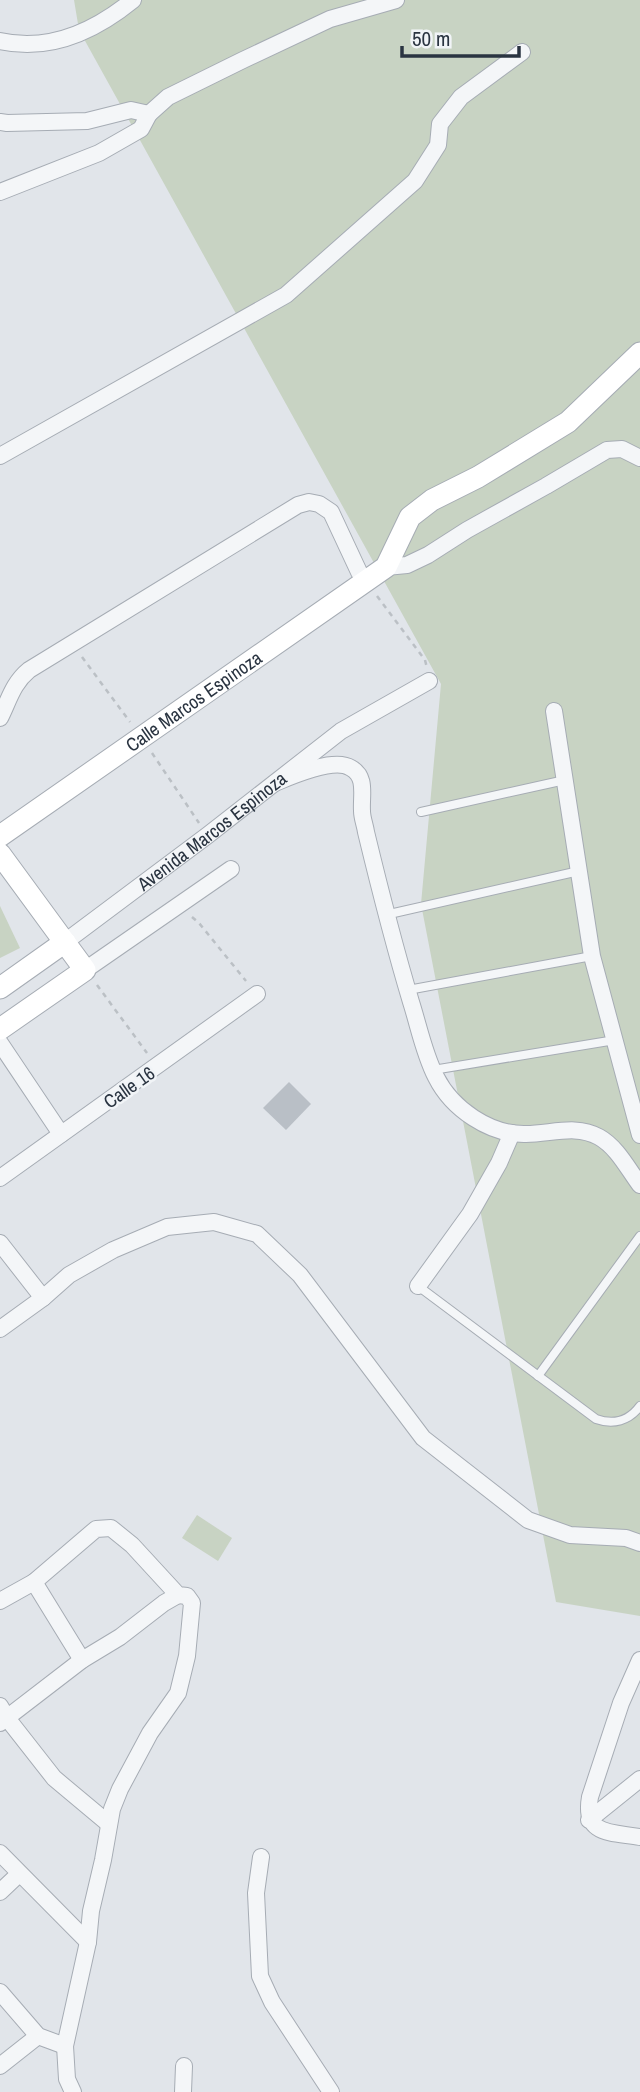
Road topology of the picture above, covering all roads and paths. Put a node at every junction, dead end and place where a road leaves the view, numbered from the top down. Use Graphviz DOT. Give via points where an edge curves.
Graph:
graph roads {
  1 [pos="133,0"];
  2 [pos="396,0"];
  3 [pos="0,41"];
  4 [pos="522,52"];
  5 [pos="149,114"];
  6 [pos="0,122"];
  7 [pos="0,192"];
  8 [pos="640,353"];
  9 [pos="0,456"];
  10 [pos="640,458"];
  11 [pos="386,567"];
  12 [pos="366,582"];
  13 [pos="73,645"];
  14 [pos="429,681"];
  15 [pos="554,711"];
  16 [pos="0,718"];
  17 [pos="142,737"];
  18 [pos="565,780"];
  19 [pos="275,783"];
  20 [pos="421,812"];
  21 [pos="208,835"];
  22 [pos="0,836"];
  23 [pos="0,854"];
  24 [pos="231,869"];
  25 [pos="579,871"];
  26 [pos="179,905"];
  27 [pos="385,915"];
  28 [pos="65,942"];
  29 [pos="593,956"];
  30 [pos="85,970"];
  31 [pos="0,988"];
  32 [pos="408,990"];
  33 [pos="257,994"];
  34 [pos="0,1030"];
  35 [pos="615,1040"];
  36 [pos="0,1043"];
  37 [pos="157,1067"];
  38 [pos="433,1070"];
  39 [pos="512,1133"];
  40 [pos="61,1134"];
  41 [pos="640,1135"];
  42 [pos="0,1178"];
  43 [pos="640,1185"];
  44 [pos="640,1236"];
  45 [pos="0,1243"];
  46 [pos="418,1286"];
  47 [pos="43,1298"];
  48 [pos="0,1329"];
  49 [pos="538,1376"];
  50 [pos="640,1406"];
  51 [pos="640,1543"];
  52 [pos="34,1581"];
  53 [pos="178,1595"];
  54 [pos="0,1601"];
  55 [pos="82,1660"];
  56 [pos="640,1660"];
  57 [pos="2,1716"];
  58 [pos="640,1779"];
  59 [pos="589,1820"];
  60 [pos="109,1824"];
  61 [pos="640,1837"];
  62 [pos="0,1853"];
  63 [pos="261,1857"];
  64 [pos="19,1874"];
  65 [pos="0,1892"];
  66 [pos="88,1942"];
  67 [pos="0,1992"];
  68 [pos="38,2036"];
  69 [pos="65,2046"];
  70 [pos="0,2066"];
  71 [pos="184,2066"];
  72 [pos="73,2092"];
  73 [pos="183,2092"];
  74 [pos="331,2092"];
  1 -- 3 [label="street" via="66,39 20,46"];
  2 -- 5 [label="street" via="330,19 168,97"];
  4 -- 9 [label="street" via="461,97 440,124 438,145 415,181 286,295"];
  5 -- 6 [label="street" via="131,110 87,121"];
  5 -- 7 [label="street" via="141,129 99,153"];
  8 -- 11 [label="street" via="568,422 410,517"];
  10 -- 11 [label="street" via="622,449 607,450 428,555 407,565"];
  11 -- 12 [label="street, Calle Marcos Espinoza"];
  12 -- 13 [label="street" via="331,512 309,502"];
  12 -- 14 [label="path" via="425,660"];
  12 -- 17 [label="street, Calle Marcos Espinoza"];
  13 -- 16 [label="street" via="21,677"];
  13 -- 17 [label="path"];
  14 -- 19 [label="street, Avenida Marcos Espinoza" via="341,731"];
  15 -- 18 [label="street"];
  17 -- 21 [label="path"];
  17 -- 22 [label="street, Calle Marcos Espinoza"];
  18 -- 20 [label="lane"];
  18 -- 25 [label="street"];
  19 -- 21 [label="street, Avenida Marcos Espinoza"];
  19 -- 27 [label="street" via="336,764 357,772"];
  21 -- 28 [label="street, Avenida Marcos Espinoza"];
  23 -- 28 [label="street"];
  24 -- 26 [label="street, Avenida Marcos Espinoza"];
  25 -- 27 [label="lane"];
  25 -- 29 [label="street"];
  26 -- 30 [label="street, Avenida Marcos Espinoza"];
  26 -- 33 [label="path"];
  27 -- 32 [label="street"];
  28 -- 30 [label="street"];
  28 -- 31 [label="street, Avenida Marcos Espinoza"];
  29 -- 32 [label="lane"];
  29 -- 35 [label="street"];
  30 -- 34 [label="street, Avenida Marcos Espinoza"];
  30 -- 37 [label="path"];
  32 -- 38 [label="street"];
  33 -- 37 [label="street, Calle 16"];
  35 -- 38 [label="lane"];
  35 -- 41 [label="street"];
  36 -- 40 [label="street"];
  37 -- 40 [label="street, Calle 16"];
  38 -- 39 [label="street" via="458,1107 488,1126"];
  39 -- 43 [label="street" via="576,1130 601,1137"];
  39 -- 46 [label="street" via="470,1214"];
  40 -- 42 [label="street, Calle 16"];
  44 -- 49 [label="lane"];
  45 -- 47 [label="street"];
  46 -- 49 [label="lane"];
  47 -- 48 [label="street"];
  47 -- 51 [label="street" via="69,1275 102,1256 167,1227 214,1222 257,1234 300,1275 423,1438 528,1520 570,1535"];
  49 -- 50 [label="lane" via="602,1421 624,1420"];
  52 -- 53 [label="street" via="96,1529 111,1528"];
  52 -- 54 [label="street"];
  52 -- 55 [label="street"];
  53 -- 55 [label="street"];
  53 -- 60 [label="street" via="187,1596 192,1603 178,1693 124,1780"];
  55 -- 57 [label="street"];
  56 -- 59 [label="street" via="590,1797"];
  57 -- 60 [label="street" via="54,1778"];
  58 -- 59 [label="street"];
  59 -- 61 [label="street" via="600,1829"];
  60 -- 66 [label="street"];
  62 -- 64 [label="street"];
  63 -- 74 [label="street" via="256,1893 260,1976"];
  64 -- 65 [label="street"];
  64 -- 66 [label="street"];
  66 -- 69 [label="street"];
  67 -- 68 [label="street"];
  68 -- 69 [label="street"];
  68 -- 70 [label="street"];
  69 -- 72 [label="street" via="67,2078"];
  71 -- 73 [label="street"];
}
